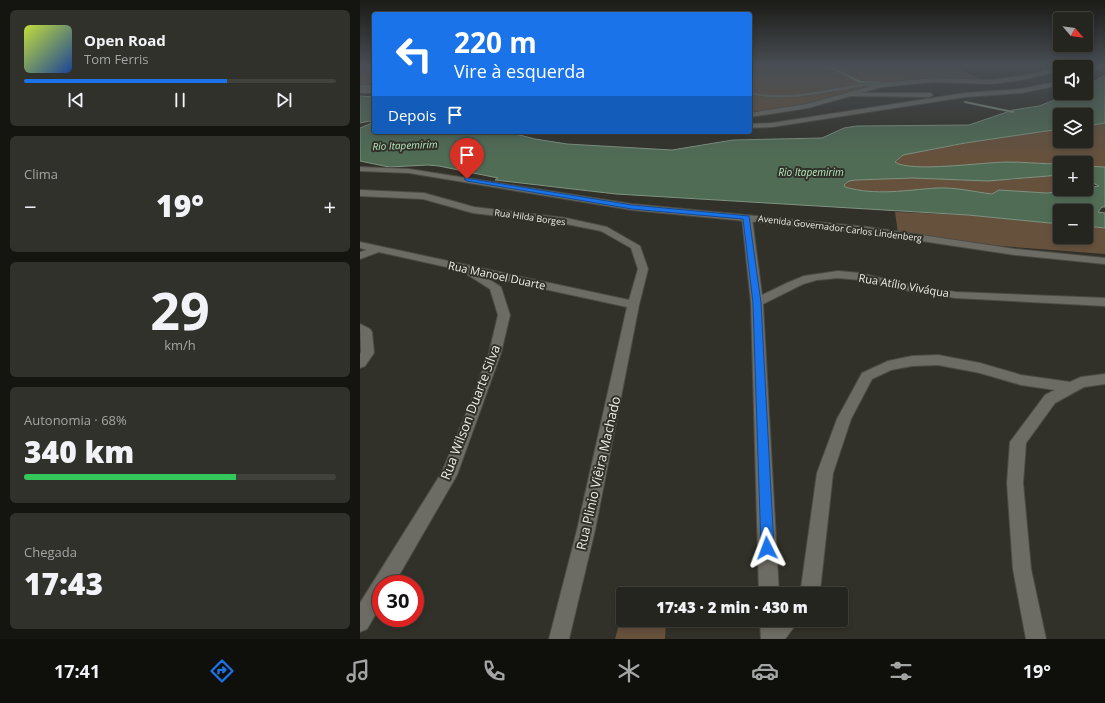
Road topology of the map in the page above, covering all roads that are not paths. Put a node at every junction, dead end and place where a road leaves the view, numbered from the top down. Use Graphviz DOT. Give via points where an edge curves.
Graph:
graph roads {
  1 [pos="767,96"];
  2 [pos="784,96"];
  3 [pos="848,96"];
  4 [pos="944,96"];
  5 [pos="965,96"];
  6 [pos="752,115"];
  7 [pos="752,126"];
  8 [pos="360,169"];
  9 [pos="360,193"];
  10 [pos="746,218"];
  11 [pos="360,244"];
  12 [pos="378,249"];
  13 [pos="360,256"];
  14 [pos="1105,261"];
  15 [pos="464,268"];
  16 [pos="1105,302"];
  17 [pos="757,303"];
  18 [pos="634,305"];
  19 [pos="360,328"];
  20 [pos="360,363"];
  21 [pos="1105,379"];
  22 [pos="1073,386"];
  23 [pos="388,575"];
  24 [pos="769,587"];
  25 [pos="811,587"];
  26 [pos="372,602"];
  27 [pos="360,622"];
  28 [pos="770,627"];
  29 [pos="781,627"];
  30 [pos="559,639"];
  31 [pos="771,639"];
  32 [pos="1036,639"];
  1 -- 2 [label="lane"];
  3 -- 6 [label="street" via="808,106"];
  4 -- 5 [label="street"];
  5 -- 7 [label="street"];
  8 -- 10 [label="street, Avenida Governador Carlos Lindenberg" via="409,171 632,207"];
  9 -- 18 [label="street, Rua Hilda Borges" via="424,196 473,210 604,229 635,246 643,269"];
  10 -- 14 [label="street, Avenida Governador Carlos Lindenberg" via="868,230 1015,252"];
  10 -- 17 [label="street"];
  11 -- 12 [label="street, Rua Manoel Duarte"];
  12 -- 13 [label="street"];
  12 -- 15 [label="street, Rua Manoel Duarte"];
  15 -- 18 [label="street, Rua Manoel Duarte"];
  15 -- 23 [label="street, Rua Wilson Duarte Silva" via="495,287 504,315 495,353 449,475"];
  16 -- 17 [label="street, Rua Atílio Viváqua" via="956,295 856,276 827,275 779,289"];
  17 -- 24 [label="street"];
  18 -- 30 [label="street, Rua Plinio Viêira Machado" via="586,530"];
  19 -- 20 [label="street" via="366,332 368,353"];
  21 -- 22 [label="street" via="1081,382"];
  22 -- 25 [label="street" via="1021,380 980,368 938,360 912,361 888,366 868,376 844,419 825,473"];
  22 -- 32 [label="street" via="1050,399 1018,442 1016,483 1022,569"];
  26 -- 27 [label="street"];
  28 -- 31 [label="street"];
  29 -- 31 [label="street"];
}
